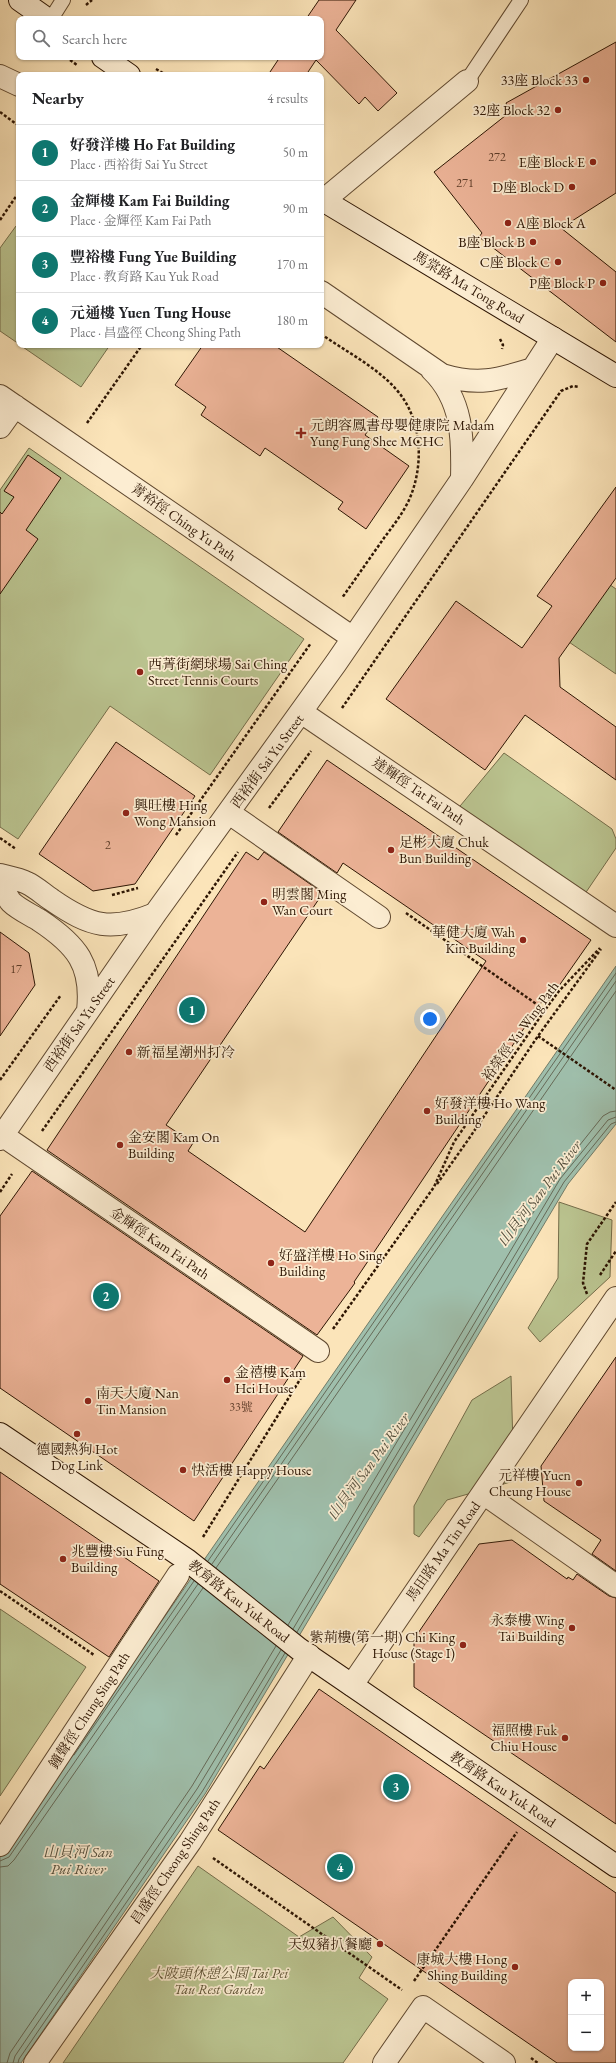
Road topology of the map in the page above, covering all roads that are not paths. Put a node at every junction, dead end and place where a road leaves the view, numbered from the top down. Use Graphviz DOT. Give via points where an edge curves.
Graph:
graph roads {
  1 [pos="20,0"];
  2 [pos="63,0"];
  3 [pos="520,0"];
  4 [pos="43,16"];
  5 [pos="53,16"];
  6 [pos="107,60"];
  7 [pos="125,72"];
  8 [pos="0,76"];
  9 [pos="468,80"];
  10 [pos="16,84"];
  11 [pos="324,198"];
  12 [pos="324,201"];
  13 [pos="324,294"];
  14 [pos="553,338"];
  15 [pos="425,364"];
  16 [pos="533,369"];
  17 [pos="616,376"];
  18 [pos="7,401"];
  19 [pos="0,427"];
  20 [pos="462,479"];
  21 [pos="353,638"];
  22 [pos="302,712"];
  23 [pos="229,813"];
  24 [pos="0,875"];
  25 [pos="0,884"];
  26 [pos="155,914"];
  27 [pos="379,917"];
  28 [pos="616,926"];
  29 [pos="88,1011"];
  30 [pos="1,1137"];
  31 [pos="616,1298"];
  32 [pos="318,1351"];
  33 [pos="0,1434"];
  34 [pos="483,1493"];
  35 [pos="178,1575"];
  36 [pos="616,1586"];
  37 [pos="304,1652"];
  38 [pos="352,1685"];
  39 [pos="0,1845"];
  40 [pos="616,1866"];
  41 [pos="35,2063"];
  42 [pos="384,2063"];
  43 [pos="504,2063"];
  1 -- 4 [label="street"];
  2 -- 5 [label="lane"];
  3 -- 9 [label="lane"];
  6 -- 7 [label="street"];
  8 -- 10 [label="street"];
  9 -- 11 [label="street"];
  12 -- 14 [label="street, 馬棠路 Ma Tong Road"];
  13 -- 15 [label="street"];
  14 -- 16 [label="street"];
  14 -- 17 [label="street, 馬棠路 Ma Tong Road"];
  15 -- 16 [label="street" via="442,375 462,381 482,382"];
  15 -- 20 [label="street" via="448,389 455,404 461,424 463,445"];
  16 -- 20 [label="street, 西裕街 Sai Yu Street"];
  18 -- 19 [label="street, 菁裕徑 Ching Yu Path"];
  18 -- 21 [label="street, 菁裕徑 Ching Yu Path"];
  20 -- 21 [label="street, 西裕街 Sai Yu Street"];
  21 -- 22 [label="street, 西裕街 Sai Yu Street"];
  22 -- 23 [label="street, 西裕街 Sai Yu Street"];
  22 -- 28 [label="street, 達輝徑 Tat Fai Path"];
  23 -- 26 [label="street, 西裕街 Sai Yu Street"];
  23 -- 27 [label="street"];
  24 -- 26 [label="street" via="26,882 65,909 88,921 111,925 133,923"];
  25 -- 29 [label="street" via="12,902 55,931 76,952 88,977"];
  26 -- 29 [label="street, 西裕街 Sai Yu Street"];
  29 -- 30 [label="street, 西裕街 Sai Yu Street"];
  30 -- 32 [label="street, 金輝徑 Kam Fai Path"];
  31 -- 34 [label="street, 馬田路 Ma Tin Road"];
  33 -- 37 [label="street, 教育路 Kau Yuk Road" via="202,1572"];
  34 -- 36 [label="street"];
  34 -- 38 [label="street, 馬田路 Ma Tin Road"];
  35 -- 39 [label="street, 鐘聲徑 Chung Sing Path"];
  37 -- 38 [label="street, 教育路 Kau Yuk Road"];
  37 -- 41 [label="street, 昌盛徑 Cheong Shing Path" via="190,1842"];
  38 -- 40 [label="street, 教育路 Kau Yuk Road"];
  42 -- 43 [label="street" via="423,2007"];
}
